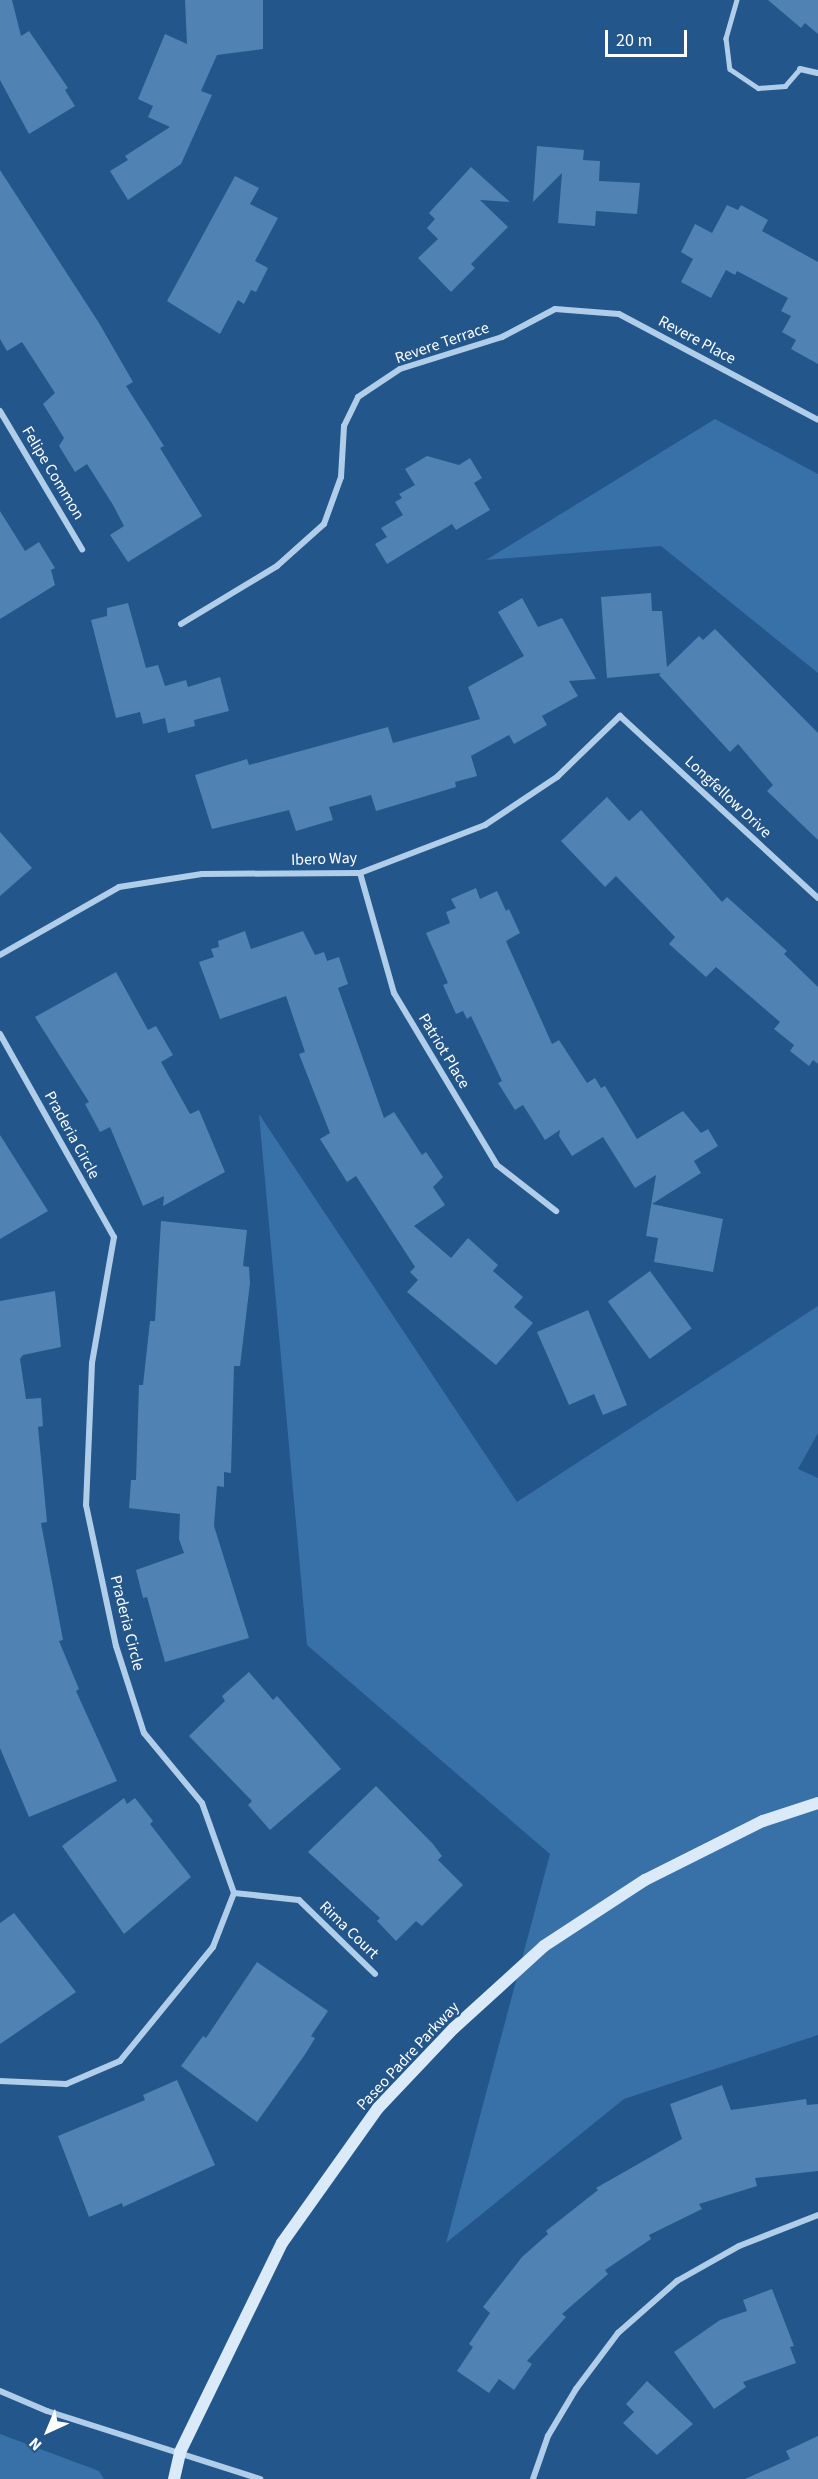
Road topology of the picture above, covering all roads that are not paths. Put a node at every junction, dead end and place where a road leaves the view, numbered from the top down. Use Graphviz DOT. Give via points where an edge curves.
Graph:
graph roads {
  1 [pos="737,0"];
  2 [pos="800,69"];
  3 [pos="818,73"];
  4 [pos="555,309"];
  5 [pos="0,411"];
  6 [pos="818,420"];
  7 [pos="82,549"];
  8 [pos="181,624"];
  9 [pos="620,716"];
  10 [pos="360,873"];
  11 [pos="818,898"];
  12 [pos="0,955"];
  13 [pos="0,1034"];
  14 [pos="556,1211"];
  15 [pos="818,1803"];
  16 [pos="234,1893"];
  17 [pos="375,1974"];
  18 [pos="0,2081"];
  19 [pos="818,2215"];
  20 [pos="0,2391"];
  21 [pos="180,2452"];
  22 [pos="174,2479"];
  23 [pos="260,2479"];
  24 [pos="533,2479"];
  1 -- 2 [label="lane" via="726,38 730,69 758,88 785,86"];
  2 -- 3 [label="street"];
  4 -- 6 [label="street, Revere Place" via="619,314"];
  4 -- 8 [label="street, Revere Terrace" via="502,338 400,369 358,397 344,426 341,477 324,524 277,566"];
  5 -- 7 [label="street, Felipe Common"];
  9 -- 10 [label="street, Ibero Way" via="557,777 485,825"];
  9 -- 11 [label="street, Longfellow Drive"];
  10 -- 12 [label="street, Ibero Way" via="202,874 119,888"];
  10 -- 14 [label="street, Patriot Place" via="394,993 497,1166"];
  13 -- 16 [label="street, Praderia Circle" via="114,1237 92,1363 86,1505 116,1646 144,1733 202,1803"];
  15 -- 21 [label="main road, Paseo Padre Parkway" via="763,1821 645,1880 544,1946 453,2028 378,2108 282,2243"];
  16 -- 17 [label="street, Rima Court" via="299,1900"];
  16 -- 18 [label="street" via="213,1947 120,2061 66,2084"];
  19 -- 24 [label="street" via="739,2246 677,2281 618,2333 576,2389 548,2436"];
  20 -- 21 [label="street" via="47,2411"];
  21 -- 22 [label="main road, Paseo Padre Parkway"];
  21 -- 23 [label="street"];
}
